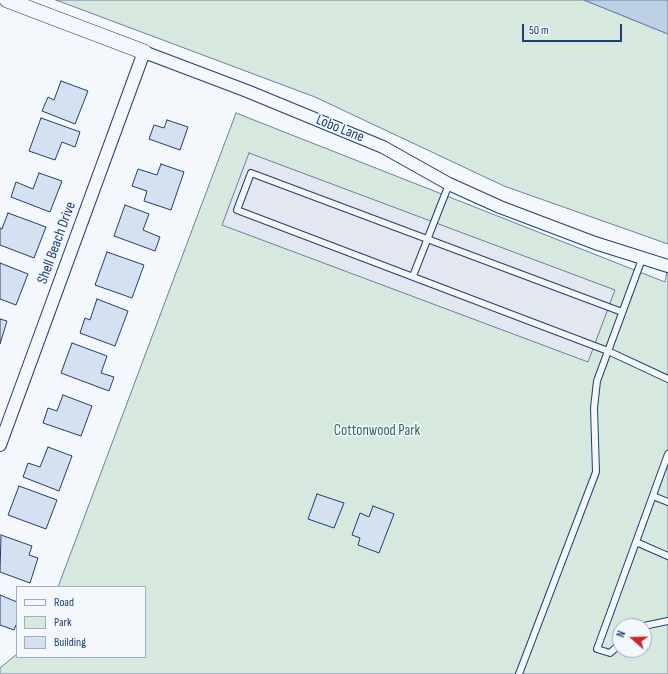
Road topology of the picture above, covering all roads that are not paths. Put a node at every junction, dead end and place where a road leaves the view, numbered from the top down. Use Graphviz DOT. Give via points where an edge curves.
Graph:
graph roads {
  1 [pos="7,0"];
  2 [pos="144,52"];
  3 [pos="449,184"];
  4 [pos="427,240"];
  5 [pos="642,259"];
  6 [pos="668,266"];
  7 [pos="413,276"];
  8 [pos="622,312"];
  9 [pos="608,351"];
  10 [pos="668,379"];
  11 [pos="0,445"];
  12 [pos="668,456"];
  13 [pos="653,496"];
  14 [pos="668,502"];
  15 [pos="636,542"];
  16 [pos="668,556"];
  17 [pos="668,620"];
  18 [pos="652,624"];
  19 [pos="612,651"];
  20 [pos="519,674"];
  1 -- 2 [label="street, Lobo Lane"];
  2 -- 3 [label="street, Lobo Lane" via="383,147"];
  2 -- 11 [label="street, Shell Beach Drive"];
  3 -- 4 [label="lane"];
  3 -- 5 [label="street, Lobo Lane" via="500,207"];
  4 -- 7 [label="lane"];
  4 -- 7 [label="lane" via="251,173 238,210"];
  4 -- 8 [label="lane"];
  5 -- 6 [label="street, Lobo Lane"];
  5 -- 8 [label="lane"];
  7 -- 9 [label="lane"];
  8 -- 9 [label="lane"];
  9 -- 10 [label="lane"];
  9 -- 20 [label="lane" via="597,381 594,408 596,472"];
  12 -- 13 [label="lane"];
  13 -- 14 [label="lane"];
  13 -- 15 [label="lane"];
  15 -- 16 [label="lane"];
  15 -- 19 [label="lane" via="597,650"];
  17 -- 18 [label="lane"];
}
